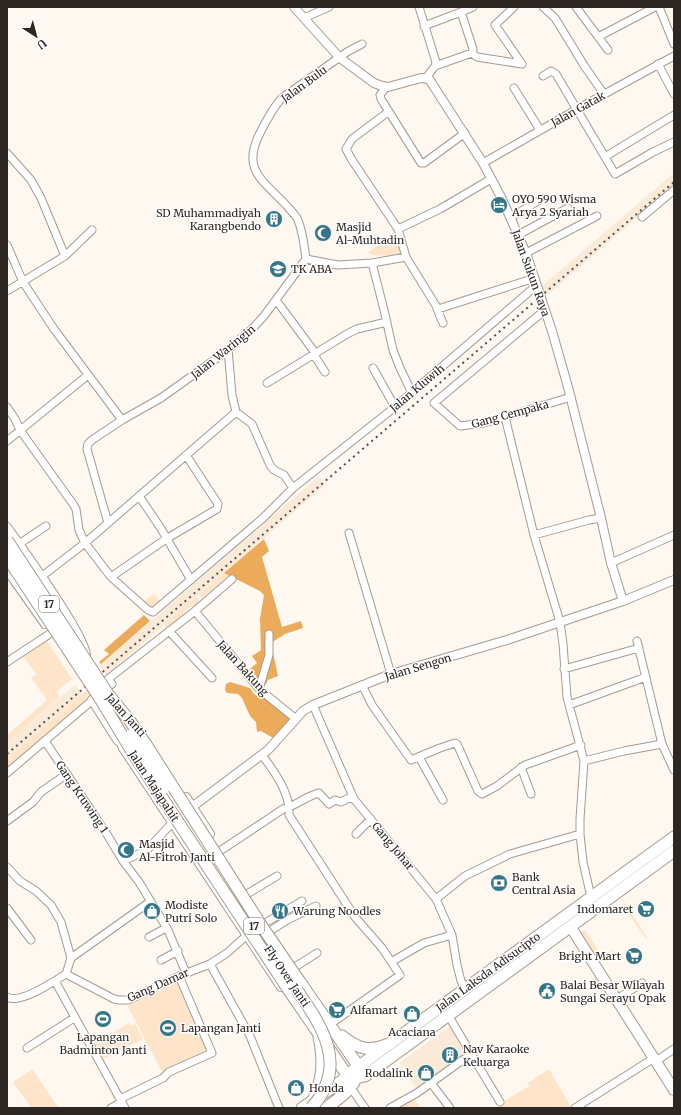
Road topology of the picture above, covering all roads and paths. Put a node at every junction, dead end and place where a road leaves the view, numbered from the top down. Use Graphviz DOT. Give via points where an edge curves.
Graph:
graph roads {
  1 [pos="294,7"];
  2 [pos="329,7"];
  3 [pos="419,7"];
  4 [pos="473,7"];
  5 [pos="514,7"];
  6 [pos="544,7"];
  7 [pos="576,7"];
  8 [pos="655,7"];
  9 [pos="659,7"];
  10 [pos="461,12"];
  11 [pos="304,18"];
  12 [pos="424,26"];
  13 [pos="598,37"];
  14 [pos="362,44"];
  15 [pos="674,44"];
  16 [pos="608,50"];
  17 [pos="472,53"];
  18 [pos="674,56"];
  19 [pos="340,58"];
  20 [pos="658,64"];
  21 [pos="435,66"];
  22 [pos="543,76"];
  23 [pos="426,78"];
  24 [pos="386,87"];
  25 [pos="514,88"];
  26 [pos="604,94"];
  27 [pos="674,94"];
  28 [pos="576,110"];
  29 [pos="388,112"];
  30 [pos="674,115"];
  31 [pos="540,130"];
  32 [pos="465,133"];
  33 [pos="674,142"];
  34 [pos="7,153"];
  35 [pos="608,155"];
  36 [pos="483,163"];
  37 [pos="491,179"];
  38 [pos="674,190"];
  39 [pos="543,198"];
  40 [pos="568,208"];
  41 [pos="597,216"];
  42 [pos="642,217"];
  43 [pos="510,218"];
  44 [pos="398,229"];
  45 [pos="92,230"];
  46 [pos="518,235"];
  47 [pos="7,245"];
  48 [pos="526,253"];
  49 [pos="65,256"];
  50 [pos="406,257"];
  51 [pos="306,259"];
  52 [pos="372,263"];
  53 [pos="536,281"];
  54 [pos="23,282"];
  55 [pos="7,291"];
  56 [pos="276,300"];
  57 [pos="437,309"];
  58 [pos="546,310"];
  59 [pos="387,322"];
  60 [pos="443,323"];
  61 [pos="228,349"];
  62 [pos="315,354"];
  63 [pos="373,368"];
  64 [pos="325,372"];
  65 [pos="88,375"];
  66 [pos="267,383"];
  67 [pos="412,393"];
  68 [pos="571,397"];
  69 [pos="7,407"];
  70 [pos="395,407"];
  71 [pos="236,412"];
  72 [pos="505,417"];
  73 [pos="122,420"];
  74 [pos="20,430"];
  75 [pos="7,441"];
  76 [pos="186,455"];
  77 [pos="293,488"];
  78 [pos="139,496"];
  79 [pos="601,518"];
  80 [pos="108,523"];
  81 [pos="46,526"];
  82 [pos="7,527"];
  83 [pos="349,533"];
  84 [pos="534,535"];
  85 [pos="674,535"];
  86 [pos="166,539"];
  87 [pos="7,540"];
  88 [pos="85,543"];
  89 [pos="19,544"];
  90 [pos="7,557"];
  91 [pos="611,563"];
  92 [pos="8,573"];
  93 [pos="41,577"];
  94 [pos="111,577"];
  95 [pos="232,579"];
  96 [pos="191,580"];
  97 [pos="674,580"];
  98 [pos="623,602"];
  99 [pos="195,611"];
  100 [pos="70,620"];
  101 [pos="560,622"];
  102 [pos="169,631"];
  103 [pos="51,633"];
  104 [pos="269,634"];
  105 [pos="7,661"];
  106 [pos="564,669"];
  107 [pos="391,674"];
  108 [pos="646,677"];
  109 [pos="212,678"];
  110 [pos="362,685"];
  111 [pos="259,689"];
  112 [pos="104,693"];
  113 [pos="92,700"];
  114 [pos="313,705"];
  115 [pos="569,705"];
  116 [pos="296,719"];
  117 [pos="144,734"];
  118 [pos="45,741"];
  119 [pos="662,744"];
  120 [pos="581,745"];
  121 [pos="123,748"];
  122 [pos="140,751"];
  123 [pos="262,755"];
  124 [pos="419,757"];
  125 [pos="584,762"];
  126 [pos="521,767"];
  127 [pos="674,770"];
  128 [pos="7,774"];
  129 [pos="67,774"];
  130 [pos="531,794"];
  131 [pos="354,799"];
  132 [pos="443,800"];
  133 [pos="192,806"];
  134 [pos="290,808"];
  135 [pos="370,819"];
  136 [pos="7,821"];
  137 [pos="172,823"];
  138 [pos="356,834"];
  139 [pos="580,834"];
  140 [pos="674,838"];
  141 [pos="220,851"];
  142 [pos="674,851"];
  143 [pos="123,861"];
  144 [pos="8,871"];
  145 [pos="233,872"];
  146 [pos="277,876"];
  147 [pos="212,885"];
  148 [pos="247,894"];
  149 [pos="591,897"];
  150 [pos="436,899"];
  151 [pos="151,901"];
  152 [pos="302,901"];
  153 [pos="316,906"];
  154 [pos="7,908"];
  155 [pos="265,923"];
  156 [pos="570,926"];
  157 [pos="166,928"];
  158 [pos="270,931"];
  159 [pos="452,935"];
  160 [pos="246,936"];
  161 [pos="149,937"];
  162 [pos="31,940"];
  163 [pos="178,951"];
  164 [pos="317,953"];
  165 [pos="71,958"];
  166 [pos="161,960"];
  167 [pos="391,962"];
  168 [pos="210,964"];
  169 [pos="295,967"];
  170 [pos="186,973"];
  171 [pos="66,974"];
  172 [pos="179,976"];
  173 [pos="54,982"];
  174 [pos="642,983"];
  175 [pos="472,989"];
  176 [pos="7,997"];
  177 [pos="617,999"];
  178 [pos="315,1004"];
  179 [pos="304,1013"];
  180 [pos="448,1015"];
  181 [pos="74,1018"];
  182 [pos="329,1025"];
  183 [pos="318,1032"];
  184 [pos="391,1043"];
  185 [pos="26,1048"];
  186 [pos="674,1049"];
  187 [pos="471,1054"];
  188 [pos="655,1059"];
  189 [pos="353,1082"];
  190 [pos="431,1082"];
  191 [pos="674,1090"];
  192 [pos="500,1102"];
  193 [pos="123,1103"];
  194 [pos="312,1104"];
  195 [pos="111,1108"];
  196 [pos="279,1108"];
  197 [pos="302,1108"];
  198 [pos="326,1108"];
  199 [pos="365,1108"];
  200 [pos="390,1108"];
  201 [pos="450,1108"];
  202 [pos="575,1108"];
  1 -- 11 [label="street"];
  2 -- 11 [label="street"];
  3 -- 12 [label="street"];
  4 -- 10 [label="street"];
  5 -- 17 [label="street" via="495,25 522,64 476,57"];
  6 -- 26 [label="street" via="555,18"];
  7 -- 13 [label="street"];
  8 -- 13 [label="street"];
  9 -- 15 [label="street"];
  10 -- 12 [label="street"];
  10 -- 17 [label="street" via="473,49"];
  11 -- 19 [label="street"];
  12 -- 21 [label="street" via="436,62"];
  13 -- 16 [label="street"];
  14 -- 19 [label="street"];
  17 -- 21 [label="street"];
  18 -- 20 [label="street, Jalan Gatak"];
  19 -- 24 [label="street" via="374,83"];
  19 -- 51 [label="street, Jalan Bulu" via="276,104 254,146 252,163 257,173 296,217"];
  20 -- 26 [label="street, Jalan Gatak"];
  20 -- 27 [label="street"];
  21 -- 23 [label="street"];
  22 -- 28 [label="street" via="554,72"];
  23 -- 24 [label="street"];
  23 -- 32 [label="street, Jalan Sukun Raya"];
  24 -- 29 [label="street" via="380,95"];
  25 -- 31 [label="street"];
  26 -- 28 [label="street, Jalan Gatak"];
  28 -- 31 [label="street, Jalan Gatak"];
  28 -- 33 [label="street" via="614,174"];
  29 -- 32 [label="street" via="422,163"];
  29 -- 44 [label="street" via="352,139 346,149"];
  30 -- 35 [label="street"];
  31 -- 36 [label="street, Jalan Gatak"];
  32 -- 36 [label="street, Jalan Sukun Raya"];
  34 -- 49 [label="street" via="31,180"];
  36 -- 37 [label="street, Jalan Sukun Raya"];
  37 -- 43 [label="street, Jalan Sukun Raya"];
  37 -- 44 [label="street" via="440,209"];
  38 -- 42 [label="street"];
  39 -- 43 [label="street"];
  40 -- 46 [label="street"];
  41 -- 48 [label="street"];
  43 -- 46 [label="street, Jalan Sukun Raya"];
  44 -- 50 [label="street"];
  45 -- 49 [label="street"];
  46 -- 48 [label="street, Jalan Sukun Raya"];
  47 -- 54 [label="street"];
  48 -- 53 [label="street, Jalan Sukun Raya"];
  49 -- 54 [label="street"];
  50 -- 52 [label="street"];
  50 -- 57 [label="street"];
  51 -- 52 [label="street" via="338,265"];
  51 -- 56 [label="street, Jalan Waringin"];
  52 -- 59 [label="street"];
  53 -- 57 [label="street"];
  53 -- 58 [label="street, Jalan Sukun Raya"];
  53 -- 67 [label="street, Jalan Kluwih"];
  54 -- 55 [label="street"];
  54 -- 65 [label="street"];
  56 -- 61 [label="street, Jalan Waringin" via="252,329"];
  56 -- 62 [label="street"];
  57 -- 60 [label="street"];
  58 -- 68 [label="street, Jalan Sukun Raya"];
  58 -- 72 [label="street, Gang Cempaka" via="434,403 460,426"];
  59 -- 62 [label="street" via="357,329"];
  59 -- 67 [label="street" via="393,350"];
  61 -- 71 [label="street"];
  61 -- 73 [label="street, Jalan Waringin" via="161,398"];
  62 -- 64 [label="street"];
  62 -- 66 [label="street"];
  63 -- 70 [label="street"];
  65 -- 73 [label="street"];
  65 -- 74 [label="street"];
  67 -- 70 [label="street, Jalan Kluwih"];
  68 -- 72 [label="street, Gang Cempaka"];
  68 -- 79 [label="street, Jalan Sukun Raya"];
  69 -- 74 [label="street"];
  70 -- 77 [label="street, Jalan Kluwih"];
  71 -- 76 [label="street"];
  71 -- 77 [label="street" via="252,424 270,465 284,475"];
  72 -- 84 [label="street"];
  73 -- 80 [label="street, Jalan Waringin" via="92,440 87,449"];
  74 -- 75 [label="street"];
  74 -- 88 [label="street" via="76,509 79,530"];
  76 -- 78 [label="street"];
  76 -- 86 [label="street" via="218,506"];
  77 -- 96 [label="street, Jalan Kluwih" via="263,518"];
  78 -- 80 [label="street"];
  78 -- 86 [label="street"];
  79 -- 84 [label="street"];
  79 -- 91 [label="street, Jalan Sukun Raya"];
  80 -- 88 [label="street"];
  81 -- 89 [label="street"];
  82 -- 89 [label="street"];
  83 -- 107 [label="street"];
  84 -- 101 [label="street"];
  85 -- 91 [label="street"];
  86 -- 94 [label="street"];
  86 -- 96 [label="street"];
  87 -- 112 [label="main road, Jalan Majapahit / 17, bridge"];
  88 -- 93 [label="street"];
  88 -- 94 [label="street"];
  89 -- 93 [label="street"];
  90 -- 179 [label="main road, Jalan Majapahit / 17, bridge"];
  91 -- 98 [label="street, Jalan Sukun Raya"];
  92 -- 103 [label="street"];
  93 -- 100 [label="street"];
  94 -- 96 [label="street" via="152,612"];
  95 -- 99 [label="street"];
  97 -- 98 [label="street, Jalan Sengon"];
  98 -- 101 [label="street, Jalan Sengon"];
  99 -- 102 [label="street"];
  99 -- 111 [label="street, Jalan Bakung"];
  100 -- 103 [label="street" via="68,630 58,634"];
  100 -- 103 [label="street" via="86,650 85,659 75,657"];
  101 -- 106 [label="street"];
  101 -- 107 [label="street, Jalan Sengon"];
  102 -- 109 [label="street"];
  102 -- 112 [label="street" via="108,679 112,684"];
  103 -- 105 [label="street"];
  104 -- 111 [label="street" via="269,655"];
  106 -- 108 [label="street" via="638,644"];
  106 -- 115 [label="street"];
  107 -- 110 [label="street, Jalan Sengon"];
  108 -- 115 [label="street"];
  108 -- 119 [label="street"];
  110 -- 114 [label="street, Jalan Sengon"];
  110 -- 124 [label="street" via="372,705 411,760"];
  111 -- 116 [label="street, Jalan Bakung"];
  112 -- 113 [label="street"];
  112 -- 117 [label="street, Jalan Janti"];
  112 -- 121 [label="street, Jalan Janti"];
  112 -- 122 [label="main road, Jalan Majapahit / 17, bridge"];
  112 -- 178 [label="main road, Jalan Majapahit / 17, bridge" via="130,721 147,746 257,919"];
  113 -- 118 [label="street"];
  113 -- 121 [label="street"];
  114 -- 116 [label="street, Jalan Sengon"];
  114 -- 131 [label="street, Gang Johar"];
  115 -- 120 [label="street"];
  116 -- 123 [label="street, Jalan Sengon"];
  117 -- 121 [label="street" via="140,730 128,733"];
  117 -- 133 [label="street, Jalan Janti"];
  118 -- 128 [label="street"];
  118 -- 129 [label="street, Gang Kruwing 1"];
  119 -- 125 [label="street"];
  119 -- 127 [label="street"];
  120 -- 125 [label="street"];
  120 -- 126 [label="street"];
  121 -- 137 [label="street, Jalan Janti"];
  122 -- 194 [label="main road, Fly Over Janti / 17, bridge" via="324,1033 330,1055 330,1072 324,1090"];
  123 -- 133 [label="street, Jalan Sengon"];
  123 -- 134 [label="street" via="282,786"];
  124 -- 126 [label="street" via="457,744 478,791 482,794"];
  124 -- 132 [label="street"];
  125 -- 139 [label="street"];
  126 -- 130 [label="street"];
  129 -- 136 [label="street"];
  129 -- 143 [label="street, Gang Kruwing 1"];
  131 -- 134 [label="street" via="349,798 341,802 335,800 329,804 319,793"];
  131 -- 135 [label="street, Gang Johar"];
  133 -- 141 [label="street, Jalan Janti"];
  134 -- 141 [label="street" via="283,809"];
  134 -- 167 [label="street" via="289,815 338,892"];
  135 -- 138 [label="street"];
  135 -- 150 [label="street, Gang Johar"];
  137 -- 143 [label="street" via="147,850"];
  137 -- 147 [label="street, Jalan Janti"];
  139 -- 149 [label="street"];
  139 -- 150 [label="street" via="510,854 465,876"];
  140 -- 149 [label="main road, Jalan Laksda Adisucipto"];
  141 -- 145 [label="street, Jalan Janti"];
  142 -- 156 [label="main road, Jalan Laksda Adisucipto"];
  143 -- 151 [label="street, Gang Kruwing 1"];
  144 -- 165 [label="street" via="51,905 61,922"];
  145 -- 147 [label="street"];
  145 -- 148 [label="street, Jalan Janti"];
  146 -- 148 [label="street"];
  147 -- 160 [label="street, Jalan Janti"];
  148 -- 155 [label="street, Jalan Janti"];
  149 -- 175 [label="main road, Jalan Laksda Adisucipto"];
  150 -- 159 [label="street, Gang Johar"];
  151 -- 157 [label="street, Gang Kruwing 1"];
  151 -- 165 [label="street"];
  152 -- 155 [label="street"];
  153 -- 158 [label="street"];
  154 -- 162 [label="street"];
  155 -- 158 [label="street, Jalan Janti"];
  156 -- 175 [label="main road, Jalan Laksda Adisucipto"];
  156 -- 177 [label="main road"];
  157 -- 161 [label="street"];
  157 -- 163 [label="street, Gang Kruwing 1"];
  158 -- 169 [label="street, Jalan Janti"];
  159 -- 167 [label="street" via="424,943"];
  159 -- 175 [label="street, Gang Johar" via="461,981"];
  160 -- 168 [label="street, Gang Damar"];
  160 -- 179 [label="street, Jalan Janti" via="284,992"];
  163 -- 166 [label="street"];
  163 -- 170 [label="street, Gang Kruwing 1"];
  164 -- 169 [label="street"];
  165 -- 171 [label="street"];
  167 -- 182 [label="street" via="400,975"];
  168 -- 170 [label="street, Gang Damar"];
  168 -- 196 [label="street" via="250,1036"];
  169 -- 178 [label="street, Jalan Janti"];
  170 -- 172 [label="street, Gang Damar"];
  171 -- 172 [label="street, Gang Damar" via="123,1001"];
  171 -- 173 [label="street"];
  172 -- 193 [label="street" via="212,1053 169,1072"];
  173 -- 176 [label="street" via="15,999"];
  173 -- 181 [label="street"];
  174 -- 177 [label="street"];
  175 -- 180 [label="main road, Jalan Laksda Adisucipto"];
  175 -- 184 [label="main road, Jalan Laksda Adisucipto"];
  177 -- 188 [label="main road"];
  178 -- 182 [label="main road, Jalan Majapahit / 17"];
  179 -- 183 [label="main road, Jalan Majapahit / 17"];
  180 -- 187 [label="street"];
  180 -- 189 [label="main road, Jalan Laksda Adisucipto"];
  180 -- 189 [label="main road, Jalan Laksda Adisucipto" via="443,1023"];
  181 -- 185 [label="street"];
  181 -- 193 [label="street"];
  182 -- 184 [label="main road" via="351,1044 362,1048 375,1049"];
  182 -- 189 [label="main road, Jalan Majapahit / 17"];
  183 -- 189 [label="main road, 17"];
  183 -- 194 [label="main road, 17" via="323,1066"];
  184 -- 189 [label="main road, Jalan Laksda Adisucipto"];
  186 -- 188 [label="street"];
  187 -- 190 [label="street"];
  187 -- 192 [label="street"];
  188 -- 191 [label="main road"];
  188 -- 202 [label="street"];
  189 -- 194 [label="main road, Jalan Laksda Adisucipto / 17" via="343,1080"];
  189 -- 198 [label="main road, Jalan Laksda Adisucipto"];
  189 -- 199 [label="street"];
  190 -- 200 [label="street"];
  190 -- 201 [label="street"];
  193 -- 195 [label="street"];
  194 -- 197 [label="main road, Jalan Laksda Adisucipto / 17"];
}
